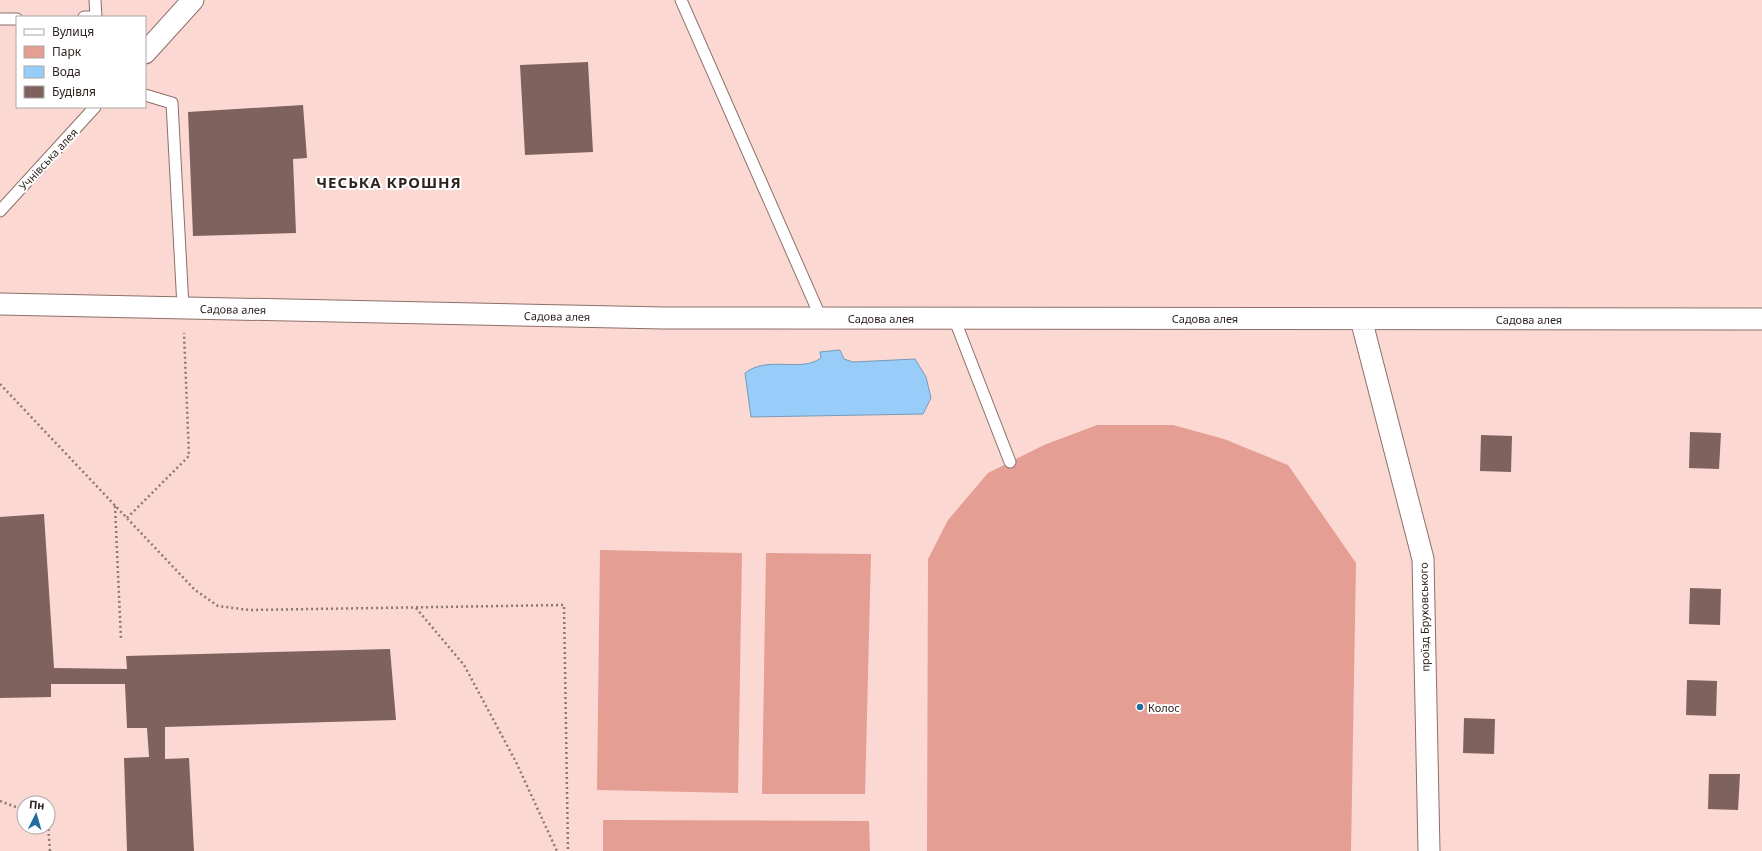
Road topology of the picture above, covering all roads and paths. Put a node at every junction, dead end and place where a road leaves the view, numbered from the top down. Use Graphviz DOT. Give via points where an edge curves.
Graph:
graph roads {
  1 [pos="95,0"];
  2 [pos="193,0"];
  3 [pos="681,0"];
  4 [pos="96,16"];
  5 [pos="0,19"];
  6 [pos="16,19"];
  7 [pos="146,52"];
  8 [pos="146,95"];
  9 [pos="94,108"];
  10 [pos="0,211"];
  11 [pos="0,304"];
  12 [pos="183,307"];
  13 [pos="822,318"];
  14 [pos="954,318"];
  15 [pos="1361,319"];
  16 [pos="1762,319"];
  17 [pos="0,384"];
  18 [pos="1010,462"];
  19 [pos="115,505"];
  20 [pos="127,518"];
  21 [pos="416,607"];
  22 [pos="121,640"];
  23 [pos="0,801"];
  24 [pos="16,807"];
  25 [pos="49,835"];
  26 [pos="50,851"];
  27 [pos="557,851"];
  28 [pos="568,851"];
  29 [pos="1429,851"];
  1 -- 4 [label="lane"];
  2 -- 7 [label="street"];
  3 -- 13 [label="lane"];
  5 -- 6 [label="lane"];
  8 -- 12 [label="lane" via="172,103"];
  9 -- 10 [label="lane, Учнівська алея"];
  11 -- 12 [label="street, Садова алея"];
  12 -- 13 [label="street, Садова алея" via="664,318"];
  12 -- 20 [label="path" via="189,456"];
  13 -- 14 [label="street, Садова алея"];
  14 -- 15 [label="street, Садова алея"];
  14 -- 18 [label="lane"];
  15 -- 16 [label="street, Садова алея"];
  15 -- 29 [label="street, проїзд Бруховського" via="1423,559"];
  17 -- 19 [label="path"];
  19 -- 20 [label="path"];
  19 -- 22 [label="path"];
  20 -- 21 [label="path" via="195,590 218,606 250,610"];
  21 -- 27 [label="path" via="464,665 516,762"];
  21 -- 28 [label="path" via="564,605"];
  23 -- 24 [label="path"];
  25 -- 26 [label="path"];
}
